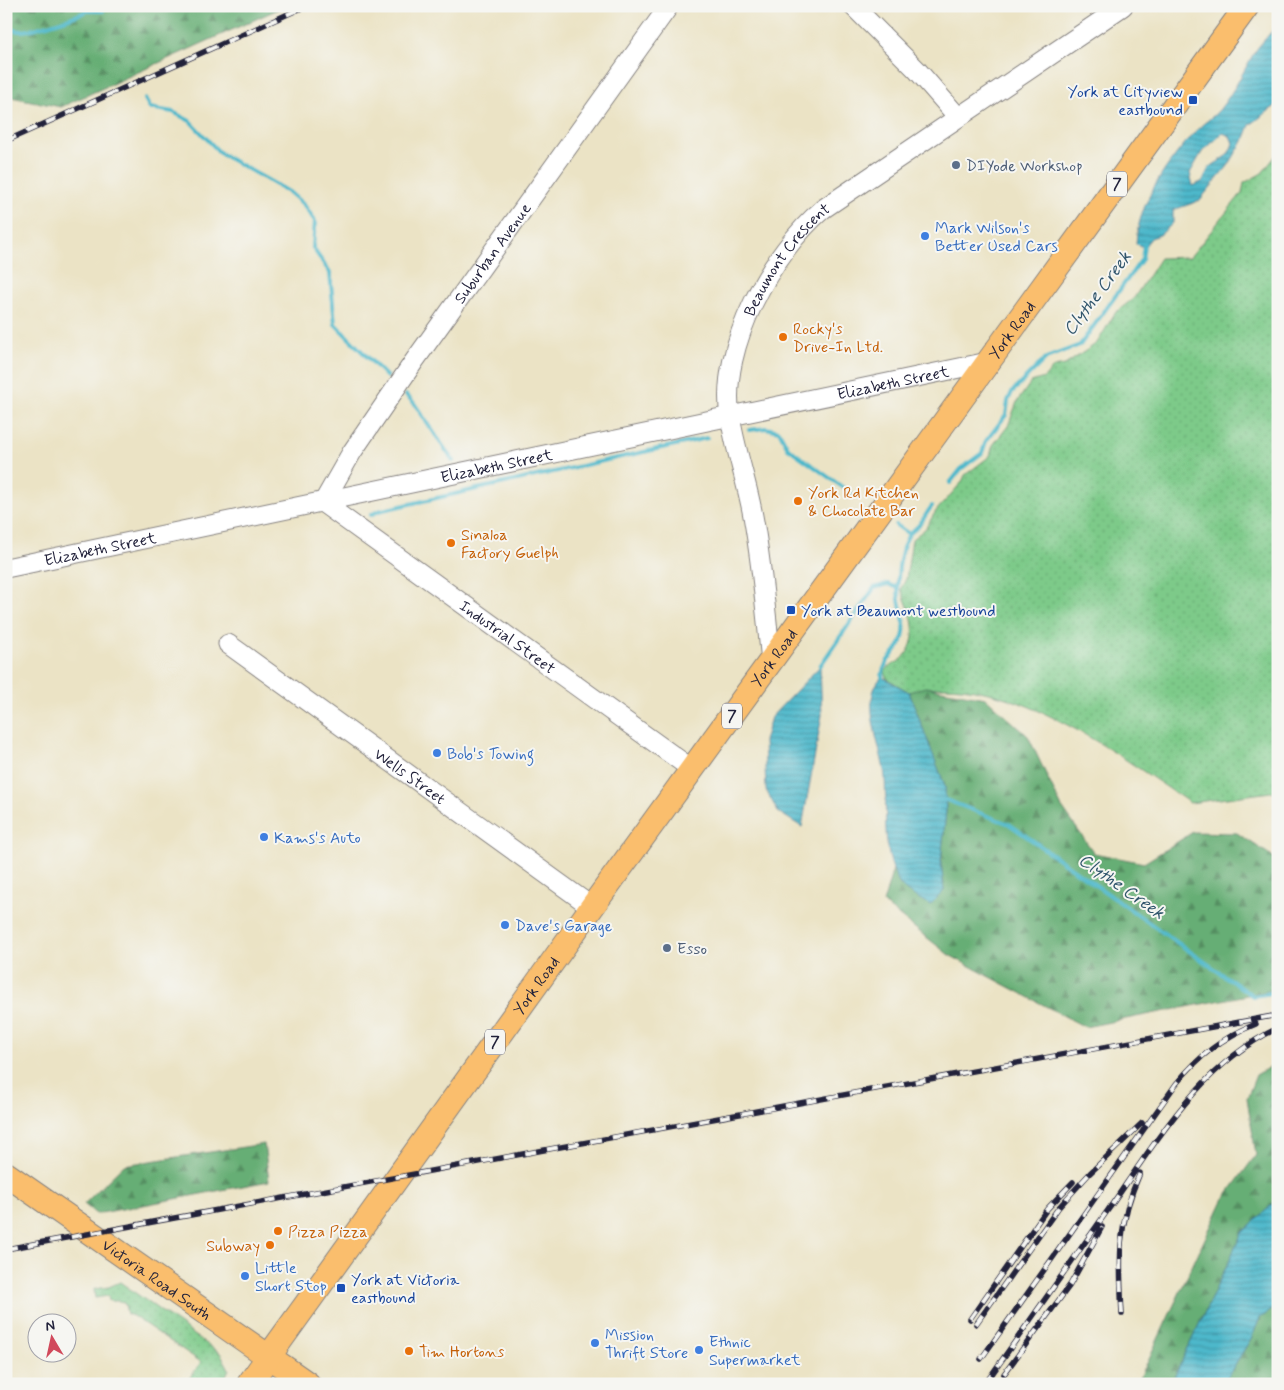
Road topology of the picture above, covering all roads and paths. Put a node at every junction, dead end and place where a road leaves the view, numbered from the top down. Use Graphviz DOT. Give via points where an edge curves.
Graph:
graph roads {
  1 [pos="669,6"];
  2 [pos="852,6"];
  3 [pos="1123,6"];
  4 [pos="1247,6"];
  5 [pos="958,117"];
  6 [pos="988,362"];
  7 [pos="730,416"];
  8 [pos="323,503"];
  9 [pos="6,568"];
  10 [pos="228,644"];
  11 [pos="771,662"];
  12 [pos="693,770"];
  13 [pos="592,907"];
  14 [pos="6,1174"];
  15 [pos="269,1355"];
  16 [pos="248,1384"];
  17 [pos="308,1384"];
  1 -- 8 [label="street, Suburban Avenue" via="415,360 352,452"];
  2 -- 5 [label="street" via="917,70"];
  3 -- 5 [label="street, Beaumont Crescent"];
  4 -- 6 [label="main road, York Road / 7"];
  5 -- 7 [label="street, Beaumont Crescent" via="840,196 806,226 784,252 753,300 738,343 728,384"];
  6 -- 7 [label="street, Elizabeth Street"];
  6 -- 11 [label="main road, York Road / 7"];
  7 -- 8 [label="street, Elizabeth Street"];
  7 -- 11 [label="street, Beaumont Crescent" via="759,552"];
  8 -- 9 [label="street, Elizabeth Street"];
  8 -- 12 [label="street, Industrial Street"];
  10 -- 13 [label="street, Wells Street"];
  11 -- 12 [label="main road, York Road / 7"];
  12 -- 13 [label="main road, York Road / 7"];
  13 -- 15 [label="main road, York Road / 7"];
  14 -- 15 [label="main road, Victoria Road South"];
  15 -- 16 [label="main road, York Road / 7"];
  15 -- 17 [label="main road, Victoria Road South"];
}
